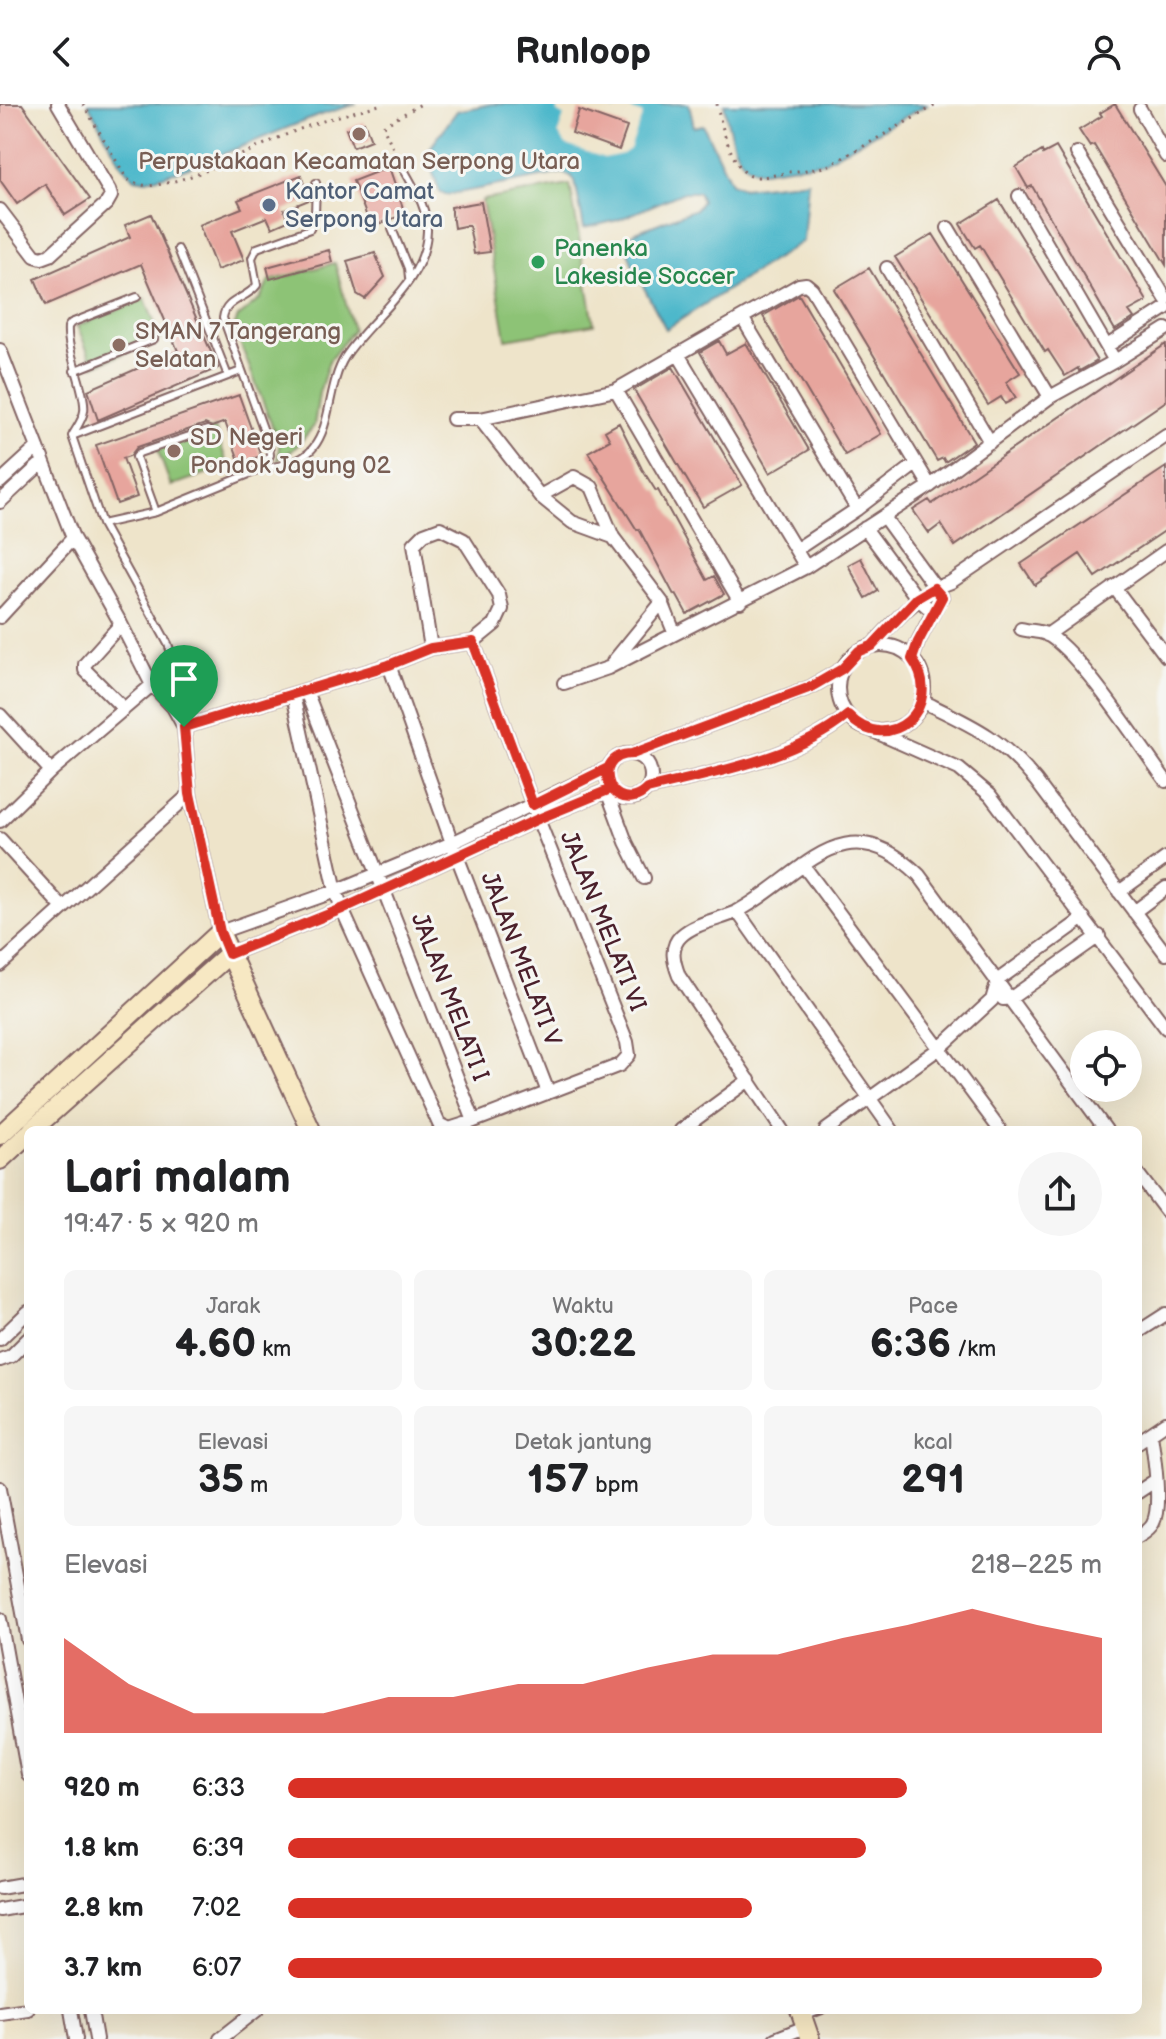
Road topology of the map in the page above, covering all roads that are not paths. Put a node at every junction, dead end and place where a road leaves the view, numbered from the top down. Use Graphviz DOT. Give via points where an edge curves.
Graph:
graph roads {
  1 [pos="58,104"];
  2 [pos="1140,109"];
  3 [pos="1077,153"];
  4 [pos="1166,156"];
  5 [pos="401,164"];
  6 [pos="316,183"];
  7 [pos="1019,196"];
  8 [pos="0,210"];
  9 [pos="948,228"];
  10 [pos="392,229"];
  11 [pos="178,249"];
  12 [pos="887,268"];
  13 [pos="409,278"];
  14 [pos="137,297"];
  15 [pos="1166,299"];
  16 [pos="1166,308"];
  17 [pos="743,319"];
  18 [pos="1166,329"];
  19 [pos="154,339"];
  20 [pos="1107,346"];
  21 [pos="0,350"];
  22 [pos="678,354"];
  23 [pos="1115,361"];
  24 [pos="74,371"];
  25 [pos="241,371"];
  26 [pos="228,376"];
  27 [pos="616,390"];
  28 [pos="1050,397"];
  29 [pos="453,419"];
  30 [pos="480,419"];
  31 [pos="207,430"];
  32 [pos="72,436"];
  33 [pos="1166,436"];
  34 [pos="990,442"];
  35 [pos="37,448"];
  36 [pos="42,463"];
  37 [pos="916,464"];
  38 [pos="264,468"];
  39 [pos="0,482"];
  40 [pos="930,486"];
  41 [pos="540,496"];
  42 [pos="0,502"];
  43 [pos="857,509"];
  44 [pos="156,512"];
  45 [pos="884,517"];
  46 [pos="102,524"];
  47 [pos="865,528"];
  48 [pos="613,537"];
  49 [pos="73,538"];
  50 [pos="797,549"];
  51 [pos="1166,551"];
  52 [pos="806,567"];
  53 [pos="1114,587"];
  54 [pos="938,592"];
  55 [pos="917,598"];
  56 [pos="662,602"];
  57 [pos="740,602"];
  58 [pos="933,612"];
  59 [pos="0,617"];
  60 [pos="121,624"];
  61 [pos="1021,629"];
  62 [pos="674,632"];
  63 [pos="1047,635"];
  64 [pos="473,642"];
  65 [pos="872,646"];
  66 [pos="431,648"];
  67 [pos="1166,656"];
  68 [pos="912,659"];
  69 [pos="389,665"];
  70 [pos="608,668"];
  71 [pos="842,669"];
  72 [pos="564,683"];
  73 [pos="152,685"];
  74 [pos="300,693"];
  75 [pos="922,701"];
  76 [pos="173,707"];
  77 [pos="123,708"];
  78 [pos="0,715"];
  79 [pos="848,715"];
  80 [pos="184,727"];
  81 [pos="871,730"];
  82 [pos="632,754"];
  83 [pos="608,768"];
  84 [pos="51,771"];
  85 [pos="1166,781"];
  86 [pos="647,789"];
  87 [pos="609,790"];
  88 [pos="190,794"];
  89 [pos="533,805"];
  90 [pos="538,819"];
  91 [pos="0,821"];
  92 [pos="0,839"];
  93 [pos="452,843"];
  94 [pos="458,856"];
  95 [pos="1166,858"];
  96 [pos="803,865"];
  97 [pos="377,874"];
  98 [pos="644,878"];
  99 [pos="1166,888"];
  100 [pos="383,889"];
  101 [pos="336,891"];
  102 [pos="1119,892"];
  103 [pos="62,907"];
  104 [pos="342,909"];
  105 [pos="737,911"];
  106 [pos="1134,912"];
  107 [pos="1084,918"];
  108 [pos="220,932"];
  109 [pos="1099,936"];
  110 [pos="229,954"];
  111 [pos="1166,954"];
  112 [pos="0,965"];
  113 [pos="998,980"];
  114 [pos="1011,998"];
  115 [pos="992,1000"];
  116 [pos="1166,1028"];
  117 [pos="941,1047"];
  118 [pos="105,1049"];
  119 [pos="749,1080"];
  120 [pos="548,1092"];
  121 [pos="868,1097"];
  122 [pos="474,1121"];
  123 [pos="35,1126"];
  124 [pos="309,1126"];
  125 [pos="443,1126"];
  126 [pos="458,1126"];
  127 [pos="686,1126"];
  128 [pos="779,1126"];
  129 [pos="831,1126"];
  130 [pos="889,1126"];
  131 [pos="997,1126"];
  132 [pos="1103,1126"];
  133 [pos="0,1135"];
  134 [pos="24,1138"];
  135 [pos="0,1160"];
  136 [pos="1142,1179"];
  137 [pos="1166,1211"];
  138 [pos="1166,1314"];
  139 [pos="24,1316"];
  140 [pos="1142,1326"];
  141 [pos="0,1339"];
  142 [pos="24,1343"];
  143 [pos="0,1360"];
  144 [pos="1166,1423"];
  145 [pos="1151,1434"];
  146 [pos="1142,1440"];
  147 [pos="1156,1480"];
  148 [pos="0,1488"];
  149 [pos="1142,1489"];
  150 [pos="1142,1533"];
  151 [pos="24,1618"];
  152 [pos="0,1619"];
  153 [pos="24,1753"];
  154 [pos="24,1884"];
  155 [pos="0,1888"];
  156 [pos="24,1906"];
  157 [pos="0,1910"];
  158 [pos="24,2010"];
  159 [pos="0,2013"];
  160 [pos="72,2014"];
  161 [pos="92,2014"];
  162 [pos="252,2014"];
  163 [pos="805,2023"];
  164 [pos="76,2039"];
  165 [pos="96,2039"];
  166 [pos="220,2039"];
  167 [pos="775,2039"];
  1 -- 8 [label="street" via="111,196 42,258"];
  2 -- 4 [label="street"];
  3 -- 15 [label="street"];
  5 -- 13 [label="lane" via="425,210 427,232 423,255"];
  6 -- 25 [label="lane" via="310,229 257,248 252,258 257,285 224,310"];
  7 -- 20 [label="street"];
  9 -- 28 [label="street"];
  10 -- 13 [label="lane"];
  11 -- 26 [label="lane"];
  12 -- 34 [label="street"];
  13 -- 38 [label="lane" via="344,358 313,449 298,460"];
  14 -- 24 [label="lane" via="71,323"];
  16 -- 20 [label="street"];
  17 -- 22 [label="street"];
  17 -- 37 [label="street" via="799,285 812,289"];
  17 -- 43 [label="street"];
  18 -- 23 [label="street"];
  19 -- 24 [label="lane"];
  20 -- 23 [label="street"];
  21 -- 35 [label="street"];
  22 -- 27 [label="street"];
  22 -- 50 [label="street"];
  23 -- 28 [label="street"];
  24 -- 32 [label="lane" via="84,410"];
  25 -- 26 [label="lane"];
  25 -- 38 [label="lane" via="269,445"];
  26 -- 32 [label="lane"];
  27 -- 30 [label="street"];
  27 -- 57 [label="street"];
  28 -- 34 [label="street"];
  29 -- 30 [label="street"];
  30 -- 41 [label="street"];
  31 -- 44 [label="lane" via="136,457"];
  32 -- 46 [label="lane"];
  33 -- 54 [label="street"];
  34 -- 40 [label="street"];
  35 -- 36 [label="street"];
  35 -- 39 [label="street"];
  36 -- 42 [label="street"];
  36 -- 49 [label="street"];
  37 -- 40 [label="street"];
  37 -- 43 [label="street"];
  38 -- 44 [label="lane"];
  40 -- 45 [label="street"];
  41 -- 48 [label="street" via="572,522"];
  41 -- 48 [label="street" via="574,477 583,479 592,487"];
  43 -- 50 [label="street"];
  44 -- 46 [label="lane"];
  45 -- 47 [label="street"];
  45 -- 54 [label="street"];
  46 -- 76 [label="lane" via="168,644"];
  47 -- 52 [label="street"];
  47 -- 55 [label="street"];
  48 -- 56 [label="street"];
  49 -- 59 [label="street"];
  49 -- 60 [label="street"];
  50 -- 52 [label="street"];
  51 -- 53 [label="street"];
  52 -- 57 [label="street"];
  53 -- 63 [label="street"];
  53 -- 67 [label="street"];
  54 -- 55 [label="street"];
  54 -- 58 [label="street"];
  55 -- 58 [label="street"];
  55 -- 65 [label="street"];
  56 -- 62 [label="street"];
  56 -- 70 [label="street"];
  57 -- 62 [label="street"];
  58 -- 68 [label="street"];
  60 -- 73 [label="street"];
  60 -- 77 [label="street" via="85,670"];
  61 -- 63 [label="street"];
  62 -- 70 [label="street"];
  63 -- 85 [label="street" via="1091,678"];
  64 -- 66 [label="street"];
  64 -- 66 [label="street" via="495,624 502,609 499,595 464,540 440,528 414,544"];
  64 -- 89 [label="street, JALAN MELATI VI"];
  65 -- 68 [label="street" via="896,648"];
  65 -- 71 [label="street"];
  66 -- 69 [label="street"];
  68 -- 75 [label="street" via="924,684"];
  69 -- 74 [label="street"];
  69 -- 93 [label="street, JALAN MELATI V"];
  70 -- 72 [label="street"];
  71 -- 79 [label="street" via="838,693"];
  71 -- 82 [label="street" via="811,687"];
  73 -- 76 [label="street"];
  73 -- 77 [label="street"];
  74 -- 80 [label="street"];
  74 -- 97 [label="street, JALAN MELATI I"];
  74 -- 101 [label="street"];
  75 -- 81 [label="street" via="896,729"];
  75 -- 102 [label="street" via="986,732 1013,755"];
  76 -- 80 [label="street"];
  77 -- 84 [label="street"];
  78 -- 84 [label="street"];
  79 -- 81 [label="street"];
  79 -- 86 [label="street" via="825,734 794,747"];
  80 -- 88 [label="street"];
  81 -- 107 [label="street" via="974,780 1004,811"];
  82 -- 83 [label="street" via="618,757"];
  82 -- 86 [label="street" via="649,767"];
  83 -- 87 [label="street"];
  83 -- 89 [label="street"];
  84 -- 91 [label="street"];
  86 -- 87 [label="street" via="629,799"];
  87 -- 90 [label="street"];
  87 -- 98 [label="street"];
  88 -- 103 [label="street"];
  88 -- 108 [label="street"];
  89 -- 90 [label="street, JALAN MELATI VI"];
  89 -- 93 [label="street"];
  90 -- 94 [label="street"];
  90 -- 120 [label="street, JALAN MELATI VI" via="629,1055 620,1065"];
  92 -- 103 [label="street"];
  93 -- 94 [label="street, JALAN MELATI V"];
  93 -- 97 [label="street"];
  94 -- 100 [label="street"];
  94 -- 120 [label="street, JALAN MELATI V"];
  95 -- 102 [label="street"];
  96 -- 105 [label="street"];
  96 -- 113 [label="street" via="844,843 874,846 904,860"];
  96 -- 117 [label="street"];
  97 -- 100 [label="street, JALAN MELATI I"];
  97 -- 101 [label="street"];
  99 -- 106 [label="street"];
  100 -- 104 [label="street"];
  100 -- 122 [label="street, JALAN MELATI I"];
  101 -- 104 [label="street"];
  101 -- 108 [label="street"];
  102 -- 106 [label="street"];
  103 -- 112 [label="street"];
  104 -- 110 [label="street"];
  104 -- 125 [label="street"];
  105 -- 119 [label="street" via="681,936 673,962"];
  105 -- 121 [label="street"];
  106 -- 111 [label="street"];
  107 -- 109 [label="street"];
  107 -- 113 [label="street"];
  108 -- 110 [label="street"];
  108 -- 118 [label="street"];
  109 -- 114 [label="street"];
  109 -- 116 [label="street"];
  110 -- 118 [label="street"];
  110 -- 124 [label="street"];
  113 -- 114 [label="street"];
  113 -- 115 [label="street"];
  114 -- 115 [label="street"];
  114 -- 132 [label="street"];
  115 -- 117 [label="street"];
  117 -- 121 [label="street"];
  117 -- 131 [label="street"];
  118 -- 123 [label="street"];
  118 -- 133 [label="street"];
  119 -- 127 [label="street"];
  119 -- 128 [label="street"];
  120 -- 122 [label="street"];
  121 -- 129 [label="street"];
  121 -- 130 [label="street"];
  122 -- 126 [label="street"];
  134 -- 135 [label="street"];
  136 -- 137 [label="street"];
  138 -- 140 [label="street"];
  139 -- 141 [label="street"];
  142 -- 143 [label="street"];
  144 -- 145 [label="street"];
  145 -- 146 [label="street"];
  145 -- 147 [label="street"];
  147 -- 149 [label="street"];
  147 -- 150 [label="street" via="1153,1523"];
  148 -- 151 [label="street"];
  152 -- 153 [label="street"];
  154 -- 155 [label="street"];
  156 -- 157 [label="street"];
  158 -- 159 [label="street"];
  160 -- 164 [label="street"];
  161 -- 165 [label="street"];
  162 -- 166 [label="street"];
  163 -- 167 [label="street"];
}
